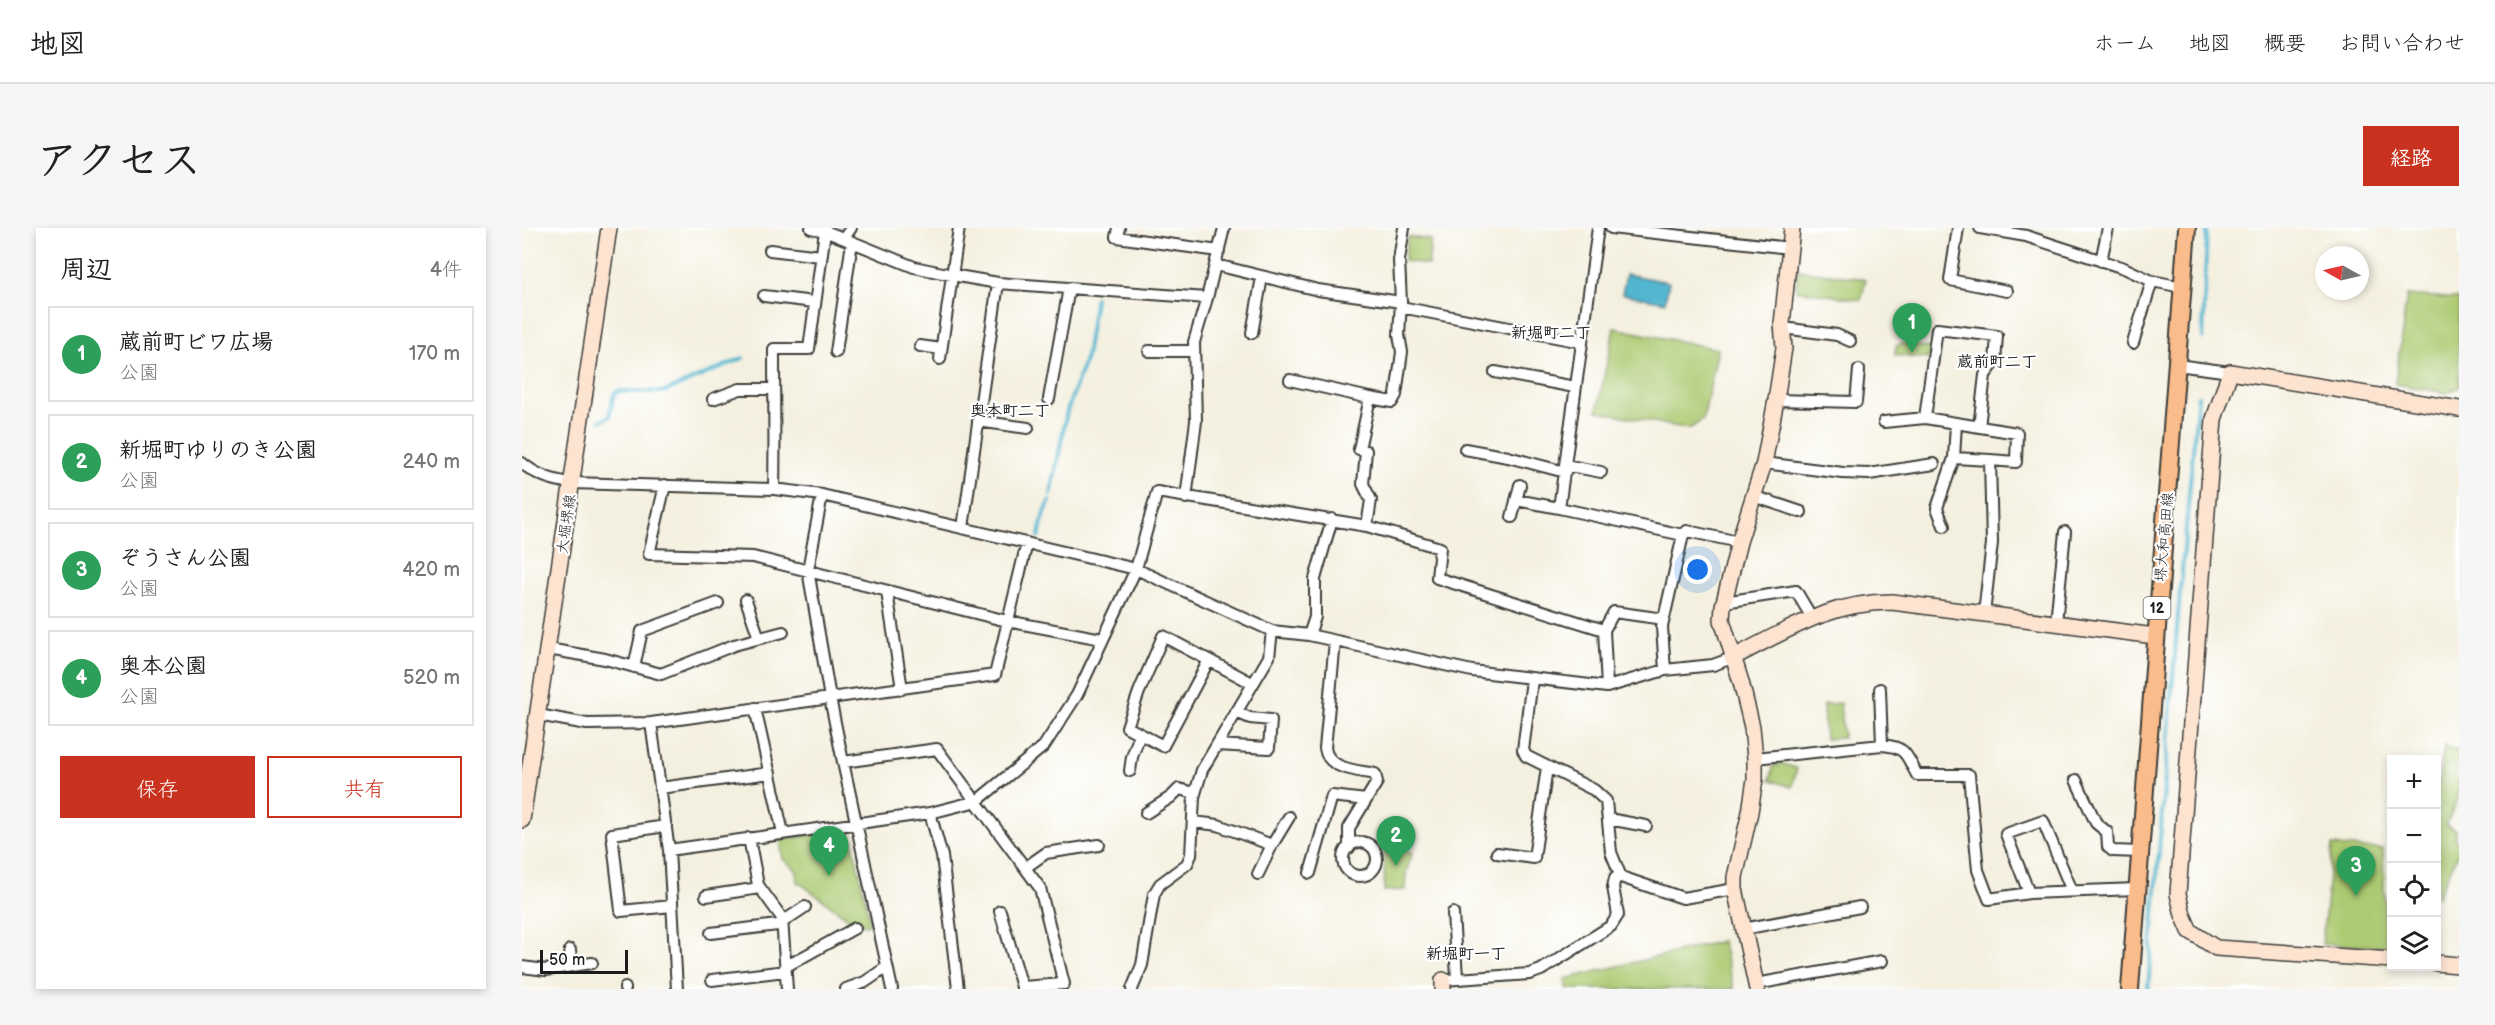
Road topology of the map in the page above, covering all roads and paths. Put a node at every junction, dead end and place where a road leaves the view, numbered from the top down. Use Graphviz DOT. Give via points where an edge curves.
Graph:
graph roads {
  1 [pos="609,228"];
  2 [pos="811,228"];
  3 [pos="851,228"];
  4 [pos="959,228"];
  5 [pos="1119,228"];
  6 [pos="1224,228"];
  7 [pos="1404,228"];
  8 [pos="1598,228"];
  9 [pos="1611,228"];
  10 [pos="1792,228"];
  11 [pos="1958,228"];
  12 [pos="1980,228"];
  13 [pos="2108,228"];
  14 [pos="2187,228"];
  15 [pos="825,231"];
  16 [pos="848,240"];
  17 [pos="1790,248"];
  18 [pos="770,250"];
  19 [pos="1219,250"];
  20 [pos="821,256"];
  21 [pos="2101,261"];
  22 [pos="1216,266"];
  23 [pos="952,275"];
  24 [pos="1262,277"];
  25 [pos="2152,280"];
  26 [pos="998,283"];
  27 [pos="2182,287"];
  28 [pos="1069,288"];
  29 [pos="2007,291"];
  30 [pos="764,296"];
  31 [pos="1207,298"];
  32 [pos="814,302"];
  33 [pos="1401,305"];
  34 [pos="1783,328"];
  35 [pos="1252,333"];
  36 [pos="1850,341"];
  37 [pos="1581,342"];
  38 [pos="2133,343"];
  39 [pos="920,346"];
  40 [pos="1149,351"];
  41 [pos="1194,351"];
  42 [pos="836,352"];
  43 [pos="2177,365"];
  44 [pos="1859,370"];
  45 [pos="1495,372"];
  46 [pos="2230,372"];
  47 [pos="1290,380"];
  48 [pos="1575,387"];
  49 [pos="774,389"];
  50 [pos="712,399"];
  51 [pos="1049,399"];
  52 [pos="1374,399"];
  53 [pos="1776,399"];
  54 [pos="2459,409"];
  55 [pos="1926,418"];
  56 [pos="978,421"];
  57 [pos="1884,422"];
  58 [pos="1956,423"];
  59 [pos="1978,427"];
  60 [pos="1028,428"];
  61 [pos="1465,449"];
  62 [pos="1954,458"];
  63 [pos="1990,460"];
  64 [pos="522,463"];
  65 [pos="1764,463"];
  66 [pos="1934,464"];
  67 [pos="1565,468"];
  68 [pos="1602,472"];
  69 [pos="572,483"];
  70 [pos="665,484"];
  71 [pos="1520,485"];
  72 [pos="774,489"];
  73 [pos="822,495"];
  74 [pos="1753,496"];
  75 [pos="1186,498"];
  76 [pos="1516,500"];
  77 [pos="1559,508"];
  78 [pos="1801,512"];
  79 [pos="1512,517"];
  80 [pos="1332,519"];
  81 [pos="1366,526"];
  82 [pos="1944,526"];
  83 [pos="963,528"];
  84 [pos="2065,532"];
  85 [pos="1683,535"];
  86 [pos="1739,542"];
  87 [pos="1027,543"];
  88 [pos="1136,569"];
  89 [pos="808,570"];
  90 [pos="887,592"];
  91 [pos="746,600"];
  92 [pos="1724,602"];
  93 [pos="718,603"];
  94 [pos="1984,614"];
  95 [pos="1812,618"];
  96 [pos="1664,619"];
  97 [pos="1007,621"];
  98 [pos="2056,623"];
  99 [pos="1604,630"];
  100 [pos="1272,631"];
  101 [pos="783,632"];
  102 [pos="1309,635"];
  103 [pos="2155,636"];
  104 [pos="759,638"];
  105 [pos="1102,639"];
  106 [pos="1335,641"];
  107 [pos="548,649"];
  108 [pos="1732,658"];
  109 [pos="1209,660"];
  110 [pos="634,667"];
  111 [pos="1665,670"];
  112 [pos="1532,680"];
  113 [pos="1252,683"];
  114 [pos="1607,687"];
  115 [pos="902,689"];
  116 [pos="1880,689"];
  117 [pos="830,698"];
  118 [pos="755,708"];
  119 [pos="1236,712"];
  120 [pos="538,715"];
  121 [pos="651,723"];
  122 [pos="1140,734"];
  123 [pos="1216,745"];
  124 [pos="1882,745"];
  125 [pos="1755,758"];
  126 [pos="843,762"];
  127 [pos="526,765"];
  128 [pos="1547,767"];
  129 [pos="1130,771"];
  130 [pos="770,773"];
  131 [pos="2076,780"];
  132 [pos="660,788"];
  133 [pos="1195,794"];
  134 [pos="1366,800"];
  135 [pos="977,801"];
  136 [pos="523,813"];
  137 [pos="930,813"];
  138 [pos="1146,813"];
  139 [pos="1289,817"];
  140 [pos="1609,819"];
  141 [pos="855,822"];
  142 [pos="1194,822"];
  143 [pos="666,826"];
  144 [pos="1646,826"];
  145 [pos="783,833"];
  146 [pos="749,838"];
  147 [pos="1099,845"];
  148 [pos="1272,845"];
  149 [pos="1349,848"];
  150 [pos="669,850"];
  151 [pos="2140,852"];
  152 [pos="1497,853"];
  153 [pos="1026,867"];
  154 [pos="1310,873"];
  155 [pos="1258,874"];
  156 [pos="1621,877"];
  157 [pos="760,888"];
  158 [pos="1735,889"];
  159 [pos="2138,889"];
  160 [pos="2072,891"];
  161 [pos="2029,893"];
  162 [pos="706,896"];
  163 [pos="672,906"];
  164 [pos="805,907"];
  165 [pos="1860,907"];
  166 [pos="1000,911"];
  167 [pos="1453,913"];
  168 [pos="782,922"];
  169 [pos="855,928"];
  170 [pos="1743,929"];
  171 [pos="711,933"];
  172 [pos="570,950"];
  173 [pos="2387,960"];
  174 [pos="1882,961"];
  175 [pos="592,963"];
  176 [pos="2441,963"];
  177 [pos="2459,965"];
  178 [pos="572,966"];
  179 [pos="887,967"];
  180 [pos="522,968"];
  181 [pos="785,969"];
  182 [pos="712,981"];
  183 [pos="1448,982"];
  184 [pos="865,986"];
  185 [pos="1756,986"];
  186 [pos="1022,988"];
  187 [pos="677,989"];
  188 [pos="787,989"];
  189 [pos="846,989"];
  190 [pos="892,989"];
  191 [pos="958,989"];
  192 [pos="1132,989"];
  193 [pos="2130,989"];
  1 -- 69 [label="street, 大堀堺線"];
  2 -- 15 [label="street"];
  3 -- 16 [label="street"];
  4 -- 23 [label="street"];
  5 -- 19 [label="street" via="1117,237"];
  6 -- 19 [label="street"];
  7 -- 33 [label="street" via="1399,260"];
  8 -- 37 [label="street"];
  9 -- 17 [label="street"];
  10 -- 17 [label="street"];
  11 -- 29 [label="street" via="1950,280"];
  12 -- 21 [label="street" via="2026,236"];
  13 -- 21 [label="street"];
  14 -- 27 [label="main road, 堺大和高田線 / 12"];
  15 -- 16 [label="street"];
  15 -- 20 [label="street"];
  16 -- 23 [label="street" via="914,267"];
  16 -- 42 [label="street"];
  17 -- 34 [label="street"];
  18 -- 20 [label="street"];
  19 -- 22 [label="street"];
  20 -- 32 [label="street"];
  21 -- 25 [label="street"];
  22 -- 24 [label="street"];
  22 -- 31 [label="street"];
  23 -- 26 [label="street"];
  23 -- 39 [label="street" via="940,354"];
  24 -- 33 [label="street"];
  24 -- 35 [label="street"];
  25 -- 27 [label="street"];
  25 -- 38 [label="street"];
  26 -- 28 [label="street"];
  26 -- 56 [label="street"];
  27 -- 43 [label="main road, 堺大和高田線 / 12"];
  28 -- 31 [label="street"];
  28 -- 51 [label="street"];
  30 -- 32 [label="street"];
  31 -- 41 [label="street"];
  32 -- 49 [label="street" via="809,349 774,349"];
  33 -- 37 [label="street"];
  33 -- 52 [label="street" via="1402,352 1396,394 1392,402"];
  34 -- 36 [label="street" via="1837,335"];
  34 -- 53 [label="street"];
  37 -- 48 [label="street"];
  40 -- 41 [label="street"];
  41 -- 75 [label="street" via="1196,421"];
  43 -- 46 [label="street"];
  43 -- 103 [label="main road, 堺大和高田線 / 12"];
  44 -- 53 [label="street" via="1856,402"];
  45 -- 48 [label="street"];
  46 -- 54 [label="street"];
  46 -- 173 [label="street" via="2214,419 2178,894 2183,915 2190,931 2216,948"];
  47 -- 52 [label="street"];
  48 -- 67 [label="street"];
  49 -- 50 [label="street" via="740,389"];
  49 -- 72 [label="street"];
  52 -- 81 [label="street" via="1370,398 1359,449 1366,451 1363,484 1371,500"];
  53 -- 65 [label="street"];
  55 -- 57 [label="street"];
  55 -- 58 [label="street"];
  55 -- 59 [label="street" via="1936,329 1997,336 1995,362 1985,375"];
  56 -- 60 [label="street"];
  56 -- 83 [label="street"];
  58 -- 59 [label="street"];
  58 -- 62 [label="street"];
  59 -- 63 [label="street" via="2017,433 2016,462"];
  61 -- 67 [label="street"];
  62 -- 63 [label="street"];
  62 -- 82 [label="street" via="1937,508"];
  63 -- 94 [label="street" via="1992,543"];
  64 -- 69 [label="street" via="549,479"];
  65 -- 66 [label="street" via="1869,474"];
  65 -- 74 [label="street"];
  67 -- 68 [label="street"];
  67 -- 77 [label="street"];
  69 -- 70 [label="street"];
  69 -- 107 [label="street, 大堀堺線"];
  70 -- 72 [label="street"];
  70 -- 89 [label="street" via="649,554 753,557"];
  71 -- 76 [label="street"];
  72 -- 73 [label="street"];
  73 -- 83 [label="street"];
  73 -- 89 [label="street"];
  74 -- 78 [label="street"];
  74 -- 86 [label="street"];
  75 -- 80 [label="street"];
  75 -- 88 [label="street" via="1157,492"];
  76 -- 77 [label="street"];
  76 -- 79 [label="street"];
  77 -- 85 [label="street"];
  80 -- 81 [label="street"];
  80 -- 102 [label="street" via="1315,579 1315,617"];
  81 -- 99 [label="street" via="1440,548 1437,578"];
  83 -- 87 [label="street"];
  84 -- 98 [label="street"];
  85 -- 86 [label="street" via="1688,531"];
  85 -- 96 [label="street"];
  86 -- 92 [label="street"];
  87 -- 88 [label="street"];
  87 -- 97 [label="street"];
  88 -- 100 [label="street"];
  88 -- 105 [label="street"];
  89 -- 90 [label="street"];
  89 -- 117 [label="street"];
  90 -- 97 [label="street"];
  90 -- 115 [label="street"];
  91 -- 104 [label="street"];
  92 -- 95 [label="street" via="1796,591"];
  92 -- 108 [label="street" via="1722,620"];
  93 -- 110 [label="street" via="642,631"];
  94 -- 95 [label="street" via="1875,602 1842,607"];
  94 -- 98 [label="street"];
  95 -- 108 [label="street"];
  96 -- 99 [label="street" via="1614,612"];
  96 -- 111 [label="street"];
  97 -- 105 [label="street"];
  97 -- 115 [label="street" via="995,675"];
  98 -- 103 [label="street"];
  99 -- 114 [label="street"];
  100 -- 102 [label="street"];
  100 -- 113 [label="street" via="1269,657"];
  101 -- 104 [label="street"];
  102 -- 106 [label="street"];
  103 -- 151 [label="main road, 堺大和高田線 / 12"];
  104 -- 110 [label="street" via="661,674"];
  105 -- 135 [label="street" via="1077,694 1044,746"];
  106 -- 112 [label="street"];
  106 -- 134 [label="street" via="1326,758 1333,765 1375,774 1377,782"];
  107 -- 110 [label="street"];
  107 -- 120 [label="street, 大堀堺線"];
  108 -- 111 [label="street" via="1713,665"];
  108 -- 125 [label="street" via="1752,727"];
  109 -- 113 [label="street"];
  109 -- 122 [label="street" via="1163,746"];
  109 -- 122 [label="street" via="1163,636 1127,727"];
  111 -- 114 [label="street"];
  112 -- 114 [label="street"];
  112 -- 128 [label="street" via="1523,750 1526,756"];
  113 -- 119 [label="street"];
  115 -- 117 [label="street"];
  116 -- 124 [label="street"];
  117 -- 118 [label="street"];
  117 -- 126 [label="street"];
  118 -- 121 [label="street"];
  118 -- 130 [label="street"];
  119 -- 123 [label="street"];
  119 -- 123 [label="street" via="1271,720 1269,748"];
  120 -- 121 [label="street" via="587,724"];
  120 -- 127 [label="street, 大堀堺線"];
  121 -- 132 [label="street"];
  122 -- 129 [label="street"];
  123 -- 133 [label="street" via="1202,770"];
  124 -- 125 [label="street"];
  124 -- 161 [label="street" via="1898,747 1906,753 1917,775 1969,775 1978,870 1989,899"];
  125 -- 158 [label="street" via="1750,813"];
  126 -- 135 [label="street" via="937,749"];
  126 -- 141 [label="street"];
  127 -- 136 [label="street, 大堀堺線"];
  128 -- 140 [label="street" via="1594,790 1606,801"];
  128 -- 152 [label="street" via="1534,858"];
  130 -- 132 [label="street"];
  130 -- 145 [label="street"];
  131 -- 151 [label="street" via="2097,824 2107,832 2108,847 2113,851"];
  132 -- 143 [label="street"];
  133 -- 138 [label="street" via="1179,789"];
  133 -- 142 [label="street"];
  134 -- 149 [label="street" via="1349,828"];
  134 -- 154 [label="street" via="1332,796"];
  135 -- 137 [label="street"];
  135 -- 153 [label="street"];
  137 -- 141 [label="street"];
  137 -- 191 [label="street" via="942,856"];
  139 -- 148 [label="street"];
  140 -- 144 [label="street"];
  140 -- 156 [label="street" via="1611,852"];
  141 -- 145 [label="street"];
  141 -- 179 [label="street"];
  142 -- 148 [label="street" via="1218,825"];
  142 -- 192 [label="street" via="1187,864 1160,884 1154,894 1142,965"];
  143 -- 150 [label="street"];
  143 -- 163 [label="street" via="612,834 621,911"];
  145 -- 146 [label="street"];
  146 -- 150 [label="street"];
  146 -- 157 [label="street"];
  147 -- 153 [label="street" via="1046,853"];
  148 -- 155 [label="street"];
  150 -- 163 [label="street"];
  151 -- 159 [label="main road, 堺大和高田線 / 12"];
  153 -- 186 [label="street" via="1040,888 1064,984"];
  156 -- 158 [label="street" via="1683,898"];
  156 -- 183 [label="street" via="1615,878 1613,887 1618,915 1611,926 1541,970"];
  157 -- 162 [label="street"];
  157 -- 168 [label="street"];
  158 -- 170 [label="street"];
  159 -- 160 [label="street"];
  159 -- 193 [label="main road, 堺大和高田線 / 12"];
  160 -- 161 [label="street"];
  160 -- 161 [label="street" via="2043,820 2006,834"];
  163 -- 187 [label="street"];
  164 -- 168 [label="street"];
  165 -- 170 [label="street"];
  166 -- 186 [label="street"];
  167 -- 183 [label="street"];
  168 -- 171 [label="street"];
  168 -- 181 [label="street"];
  169 -- 181 [label="street"];
  170 -- 185 [label="street"];
  172 -- 178 [label="street"];
  174 -- 185 [label="street"];
  175 -- 178 [label="street"];
  176 -- 177 [label="street"];
  178 -- 180 [label="street"];
  179 -- 184 [label="street"];
  179 -- 190 [label="street"];
  181 -- 182 [label="street"];
  181 -- 188 [label="street"];
  184 -- 189 [label="street"];
}
